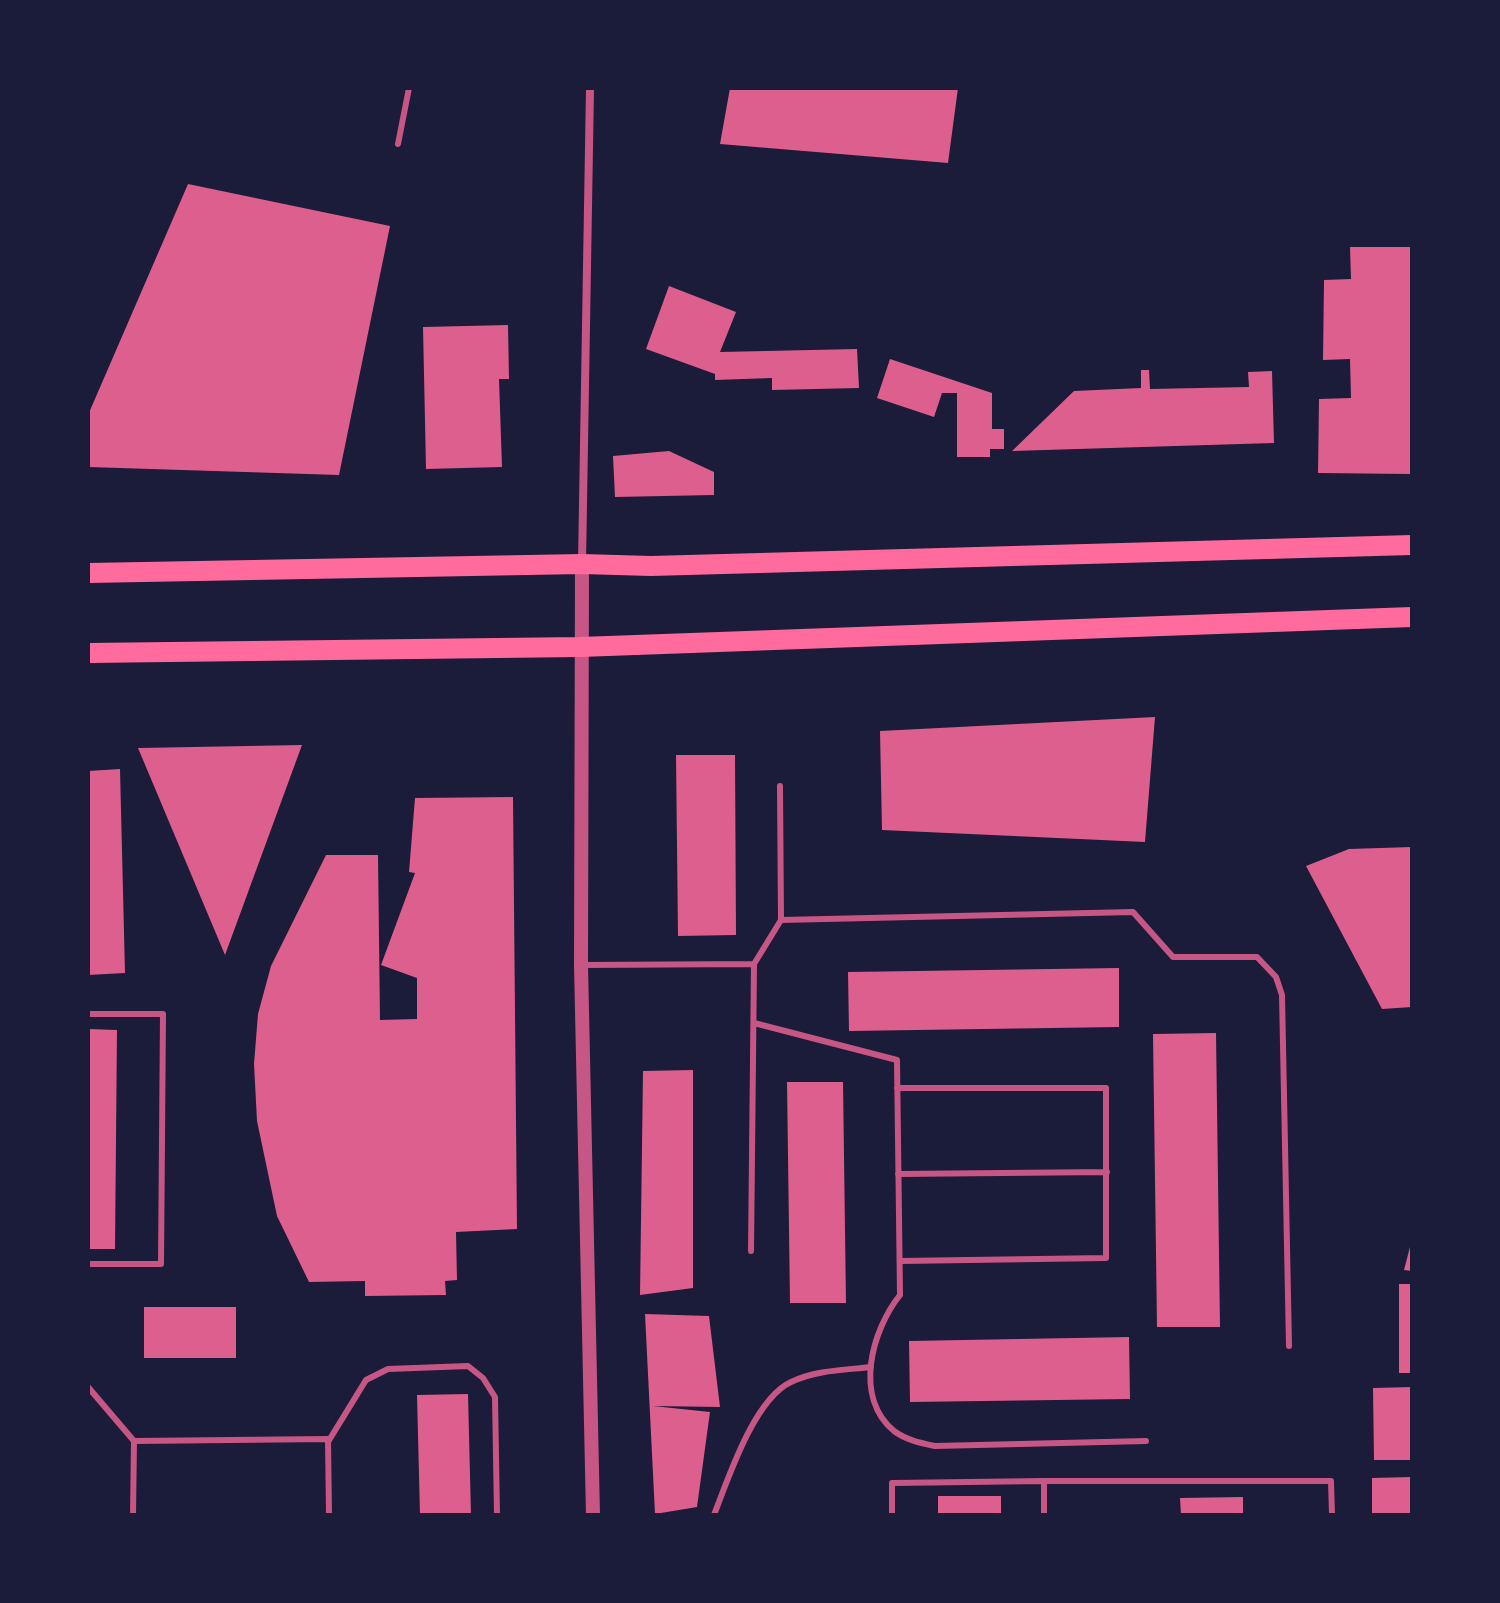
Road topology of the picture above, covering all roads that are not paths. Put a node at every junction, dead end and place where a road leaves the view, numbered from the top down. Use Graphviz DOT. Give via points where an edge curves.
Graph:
graph roads {
  1 [pos="409,88"];
  2 [pos="590,88"];
  3 [pos="398,144"];
  4 [pos="1412,545"];
  5 [pos="582,564"];
  6 [pos="88,573"];
  7 [pos="1412,617"];
  8 [pos="580,647"];
  9 [pos="88,653"];
  10 [pos="780,786"];
  11 [pos="781,920"];
  12 [pos="754,964"];
  13 [pos="581,965"];
  14 [pos="88,1014"];
  15 [pos="754,1023"];
  16 [pos="897,1088"];
  17 [pos="1107,1172"];
  18 [pos="898,1174"];
  19 [pos="751,1251"];
  20 [pos="900,1261"];
  21 [pos="88,1264"];
  22 [pos="1289,1346"];
  23 [pos="871,1367"];
  24 [pos="88,1387"];
  25 [pos="134,1441"];
  26 [pos="1146,1441"];
  27 [pos="328,1442"];
  28 [pos="1044,1481"];
  29 [pos="133,1515"];
  30 [pos="329,1515"];
  31 [pos="497,1515"];
  32 [pos="593,1515"];
  33 [pos="714,1515"];
  34 [pos="892,1515"];
  35 [pos="1044,1515"];
  36 [pos="1332,1515"];
  1 -- 3 [label="lane"];
  2 -- 5 [label="street"];
  4 -- 5 [label="main road"];
  5 -- 6 [label="main road"];
  5 -- 8 [label="street"];
  7 -- 8 [label="main road"];
  8 -- 9 [label="main road"];
  8 -- 13 [label="street"];
  10 -- 11 [label="lane"];
  11 -- 12 [label="lane"];
  11 -- 22 [label="lane" via="1133,912 1173,957 1257,957 1276,977 1282,995"];
  12 -- 13 [label="lane"];
  12 -- 15 [label="lane"];
  13 -- 32 [label="street"];
  14 -- 21 [label="lane" via="163,1014 161,1264"];
  15 -- 16 [label="lane" via="897,1060"];
  15 -- 19 [label="lane"];
  16 -- 17 [label="lane" via="1106,1088"];
  16 -- 18 [label="lane"];
  17 -- 18 [label="lane"];
  17 -- 20 [label="lane" via="1106,1258"];
  18 -- 20 [label="lane"];
  20 -- 23 [label="lane" via="900,1295 884,1316"];
  23 -- 26 [label="lane" via="883,1420 911,1440 935,1446"];
  23 -- 33 [label="lane" via="816,1373 788,1383 766,1405 737,1453"];
  24 -- 25 [label="lane"];
  25 -- 27 [label="lane"];
  25 -- 29 [label="lane"];
  27 -- 30 [label="lane"];
  27 -- 31 [label="lane" via="366,1380 388,1369 468,1366 495,1397"];
  28 -- 34 [label="lane" via="892,1483"];
  28 -- 35 [label="lane"];
  28 -- 36 [label="lane" via="1331,1481"];
}
